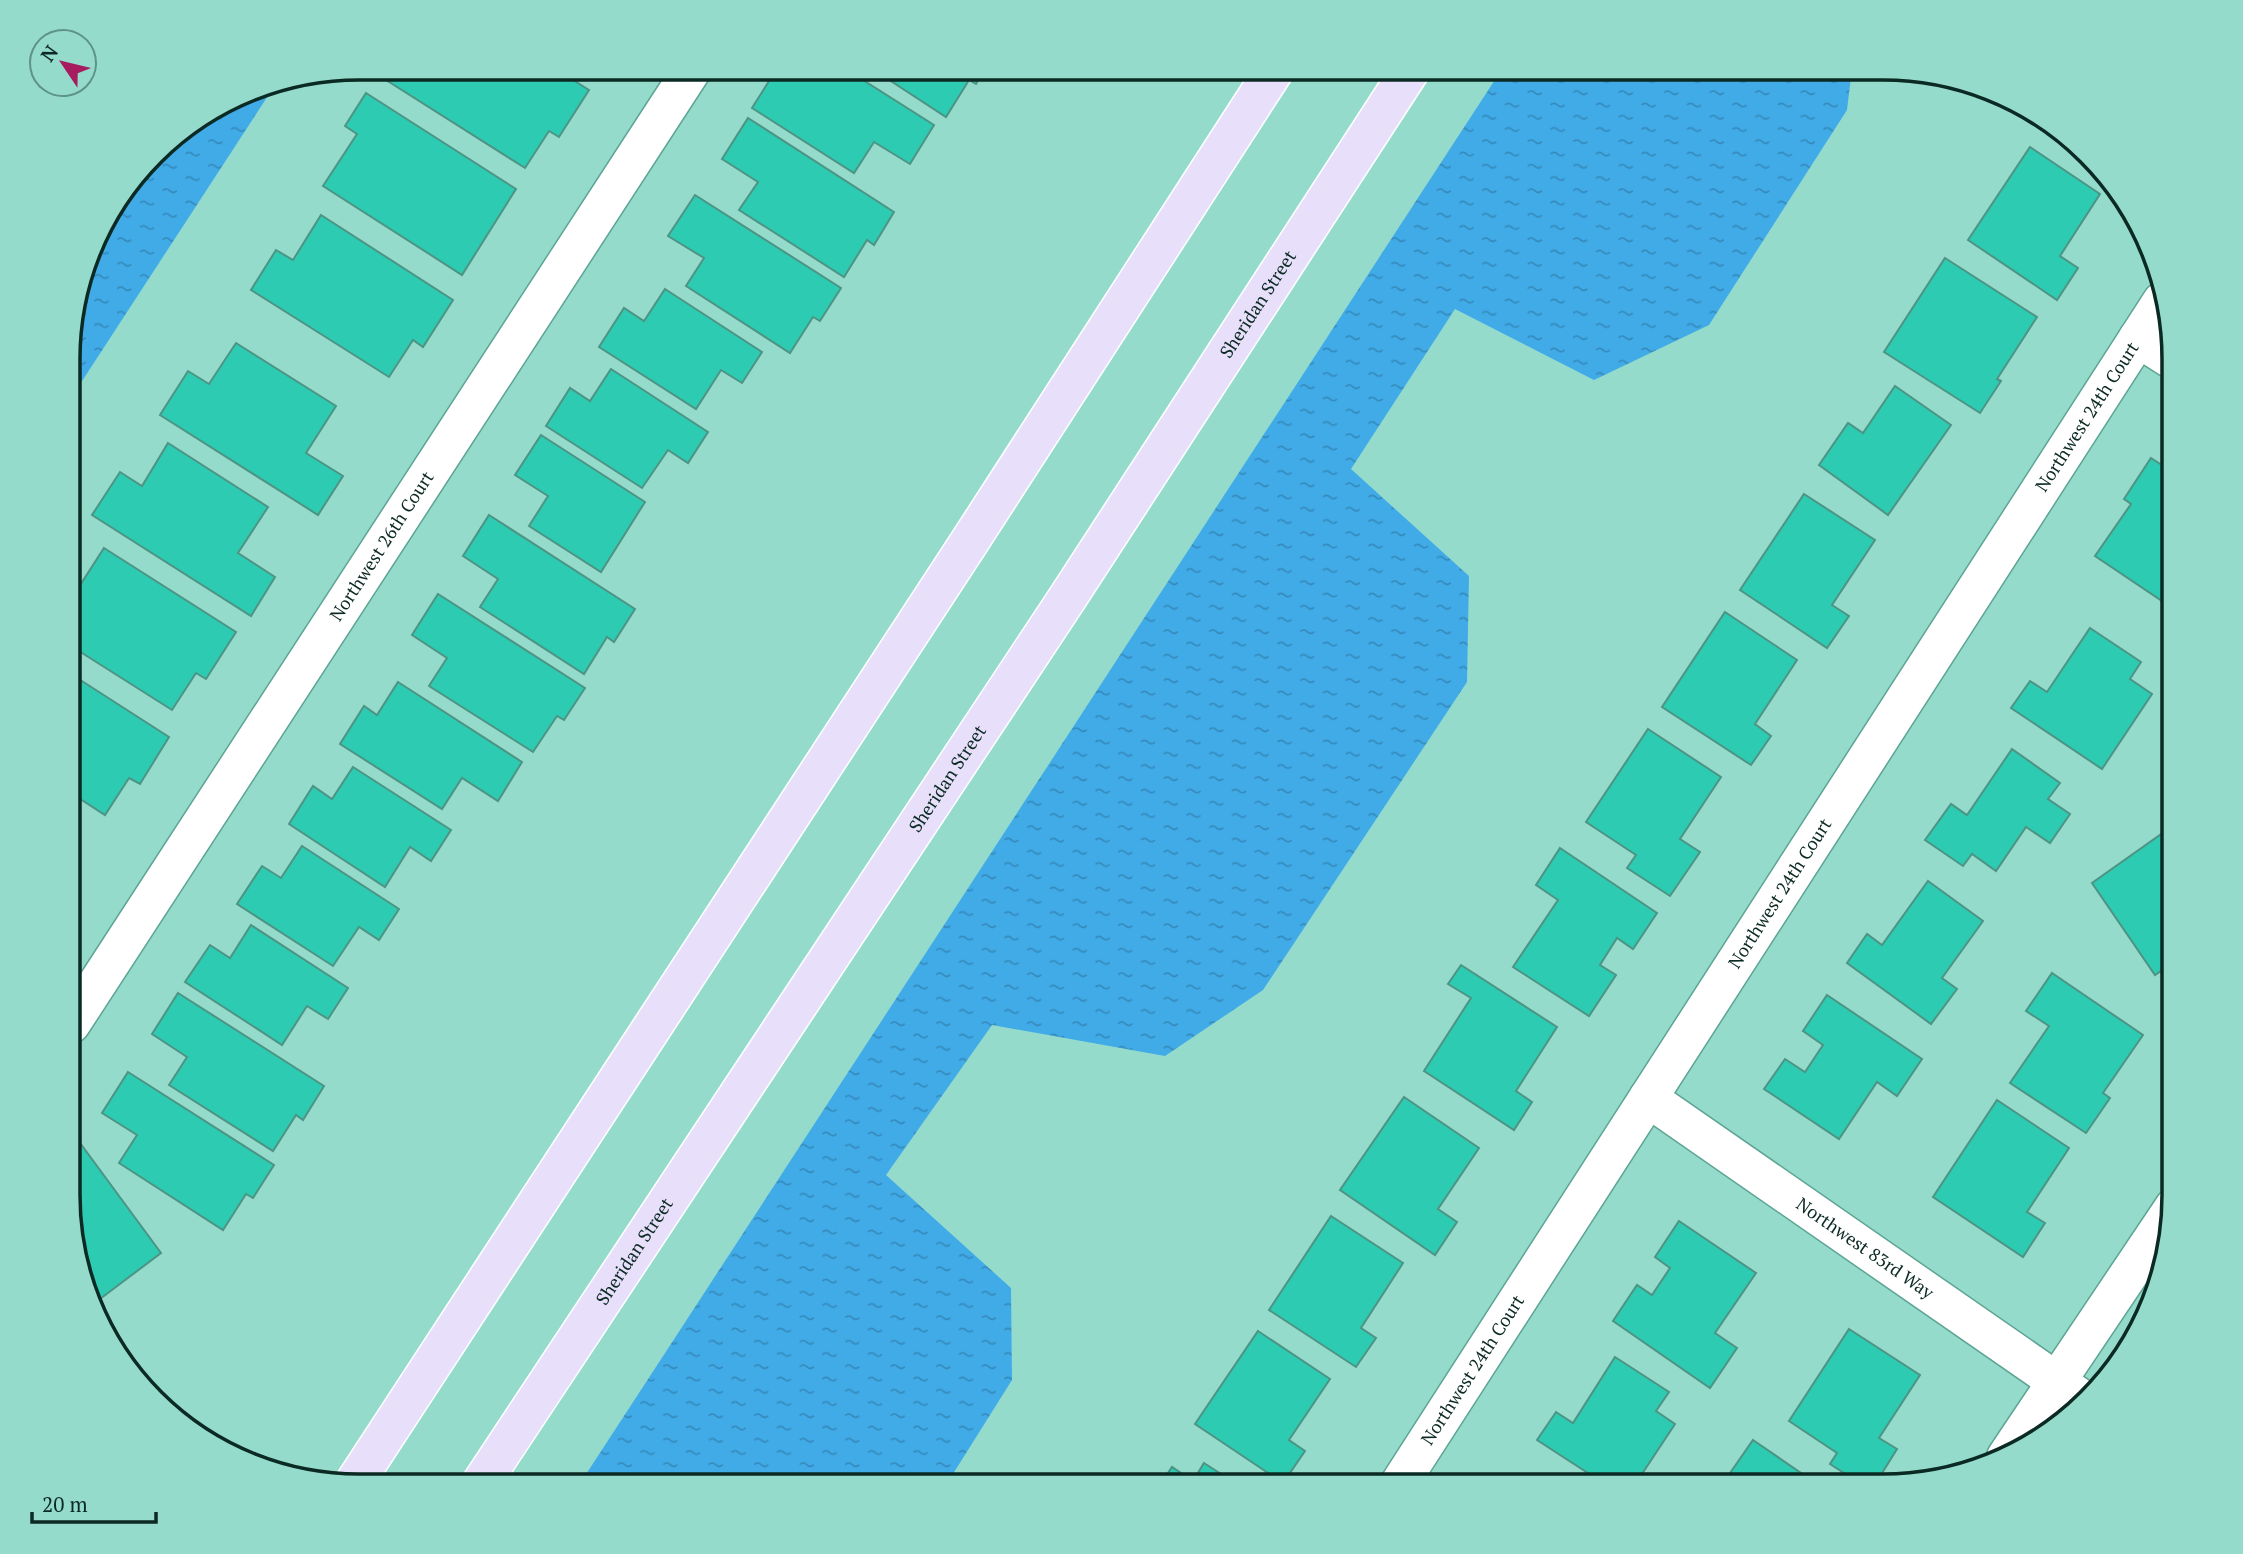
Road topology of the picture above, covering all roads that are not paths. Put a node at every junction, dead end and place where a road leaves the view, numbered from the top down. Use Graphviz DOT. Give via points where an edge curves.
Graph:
graph roads {
  1 [pos="685,80"];
  2 [pos="1268,80"];
  3 [pos="1404,80"];
  4 [pos="2157,308"];
  5 [pos="2138,338"];
  6 [pos="2162,353"];
  7 [pos="80,1010"];
  8 [pos="1648,1098"];
  9 [pos="2160,1232"];
  10 [pos="2070,1390"];
  11 [pos="2031,1432"];
  12 [pos="360,1474"];
  13 [pos="487,1474"];
  14 [pos="1406,1474"];
  1 -- 7 [label="street, Northwest 26th Court"];
  2 -- 12 [label="main road"];
  3 -- 13 [label="main road, Sheridan Street"];
  4 -- 5 [label="street, Northwest 24th Court"];
  5 -- 6 [label="street"];
  5 -- 8 [label="street, Northwest 24th Court"];
  8 -- 10 [label="street, Northwest 83rd Way"];
  8 -- 14 [label="street, Northwest 24th Court"];
  9 -- 10 [label="street"];
  10 -- 11 [label="street"];
}
